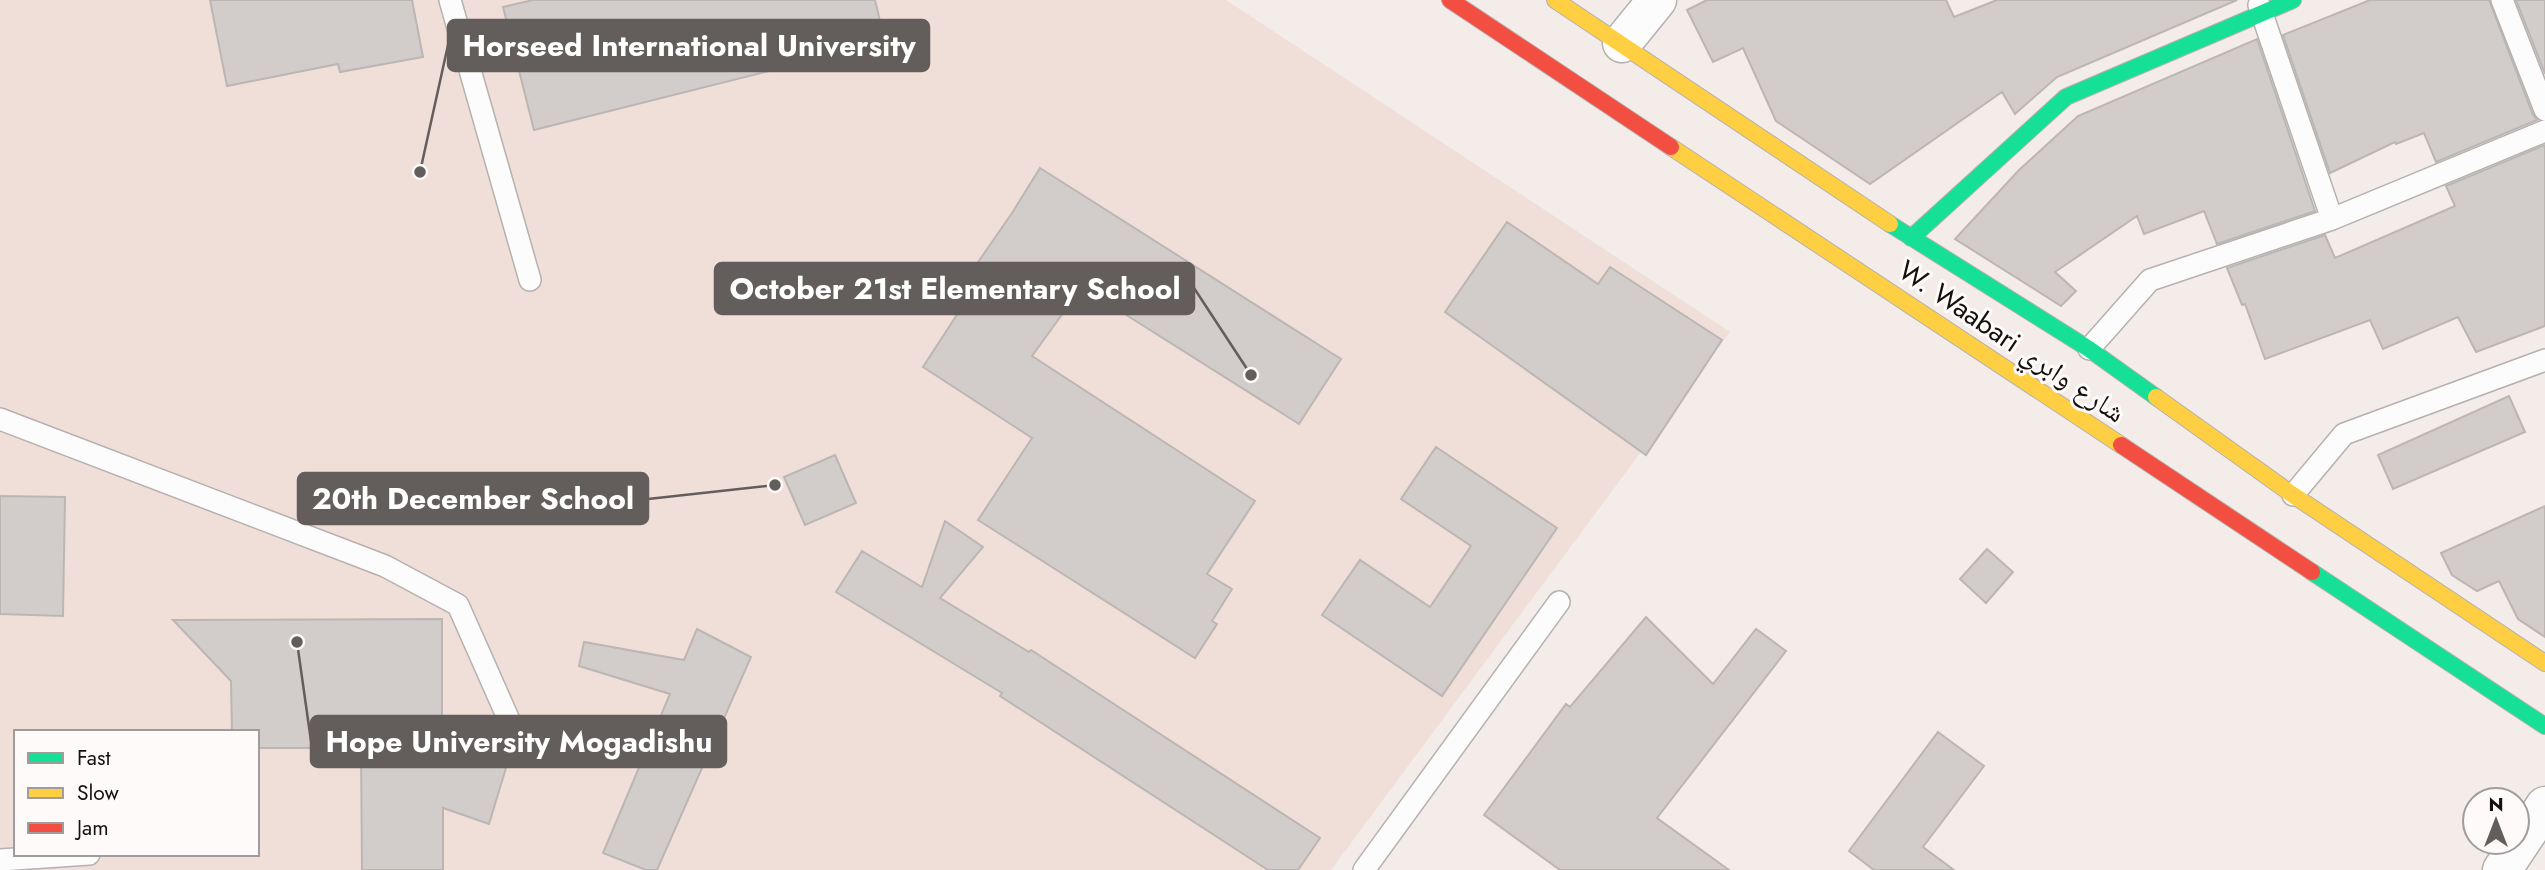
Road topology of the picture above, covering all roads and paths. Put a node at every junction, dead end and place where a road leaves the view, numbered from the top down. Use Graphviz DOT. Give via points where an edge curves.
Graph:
graph roads {
  1 [pos="450,0"];
  2 [pos="1450,0"];
  3 [pos="1555,0"];
  4 [pos="1657,0"];
  5 [pos="2294,0"];
  6 [pos="2502,0"];
  7 [pos="2259,6"];
  8 [pos="1622,43"];
  9 [pos="2545,110"];
  10 [pos="2545,131"];
  11 [pos="2332,219"];
  12 [pos="1911,238"];
  13 [pos="530,280"];
  14 [pos="2089,349"];
  15 [pos="2545,360"];
  16 [pos="0,419"];
  17 [pos="2293,495"];
  18 [pos="1559,602"];
  19 [pos="2544,662"];
  20 [pos="2545,726"];
  21 [pos="512,727"];
  22 [pos="2545,806"];
  23 [pos="59,856"];
  24 [pos="0,860"];
  25 [pos="1364,870"];
  26 [pos="2502,870"];
  1 -- 13 [label="lane"];
  2 -- 20 [label="main road, W. Waabari شارع وابري"];
  3 -- 8 [label="main road, W. Waabari شارع وابري"];
  4 -- 8 [label="street"];
  5 -- 7 [label="main road"];
  6 -- 9 [label="lane"];
  7 -- 11 [label="lane"];
  7 -- 12 [label="main road" via="2066,97"];
  8 -- 12 [label="main road, W. Waabari شارع وابري"];
  10 -- 11 [label="lane"];
  11 -- 14 [label="lane" via="2150,280"];
  12 -- 14 [label="main road, W. Waabari شارع وابري"];
  14 -- 17 [label="main road, W. Waabari شارع وابري"];
  15 -- 17 [label="lane" via="2344,435"];
  16 -- 21 [label="lane" via="385,566 458,606"];
  17 -- 19 [label="main road, W. Waabari شارع وابري"];
  18 -- 25 [label="lane"];
  22 -- 26 [label="street"];
  23 -- 24 [label="lane"];
}
